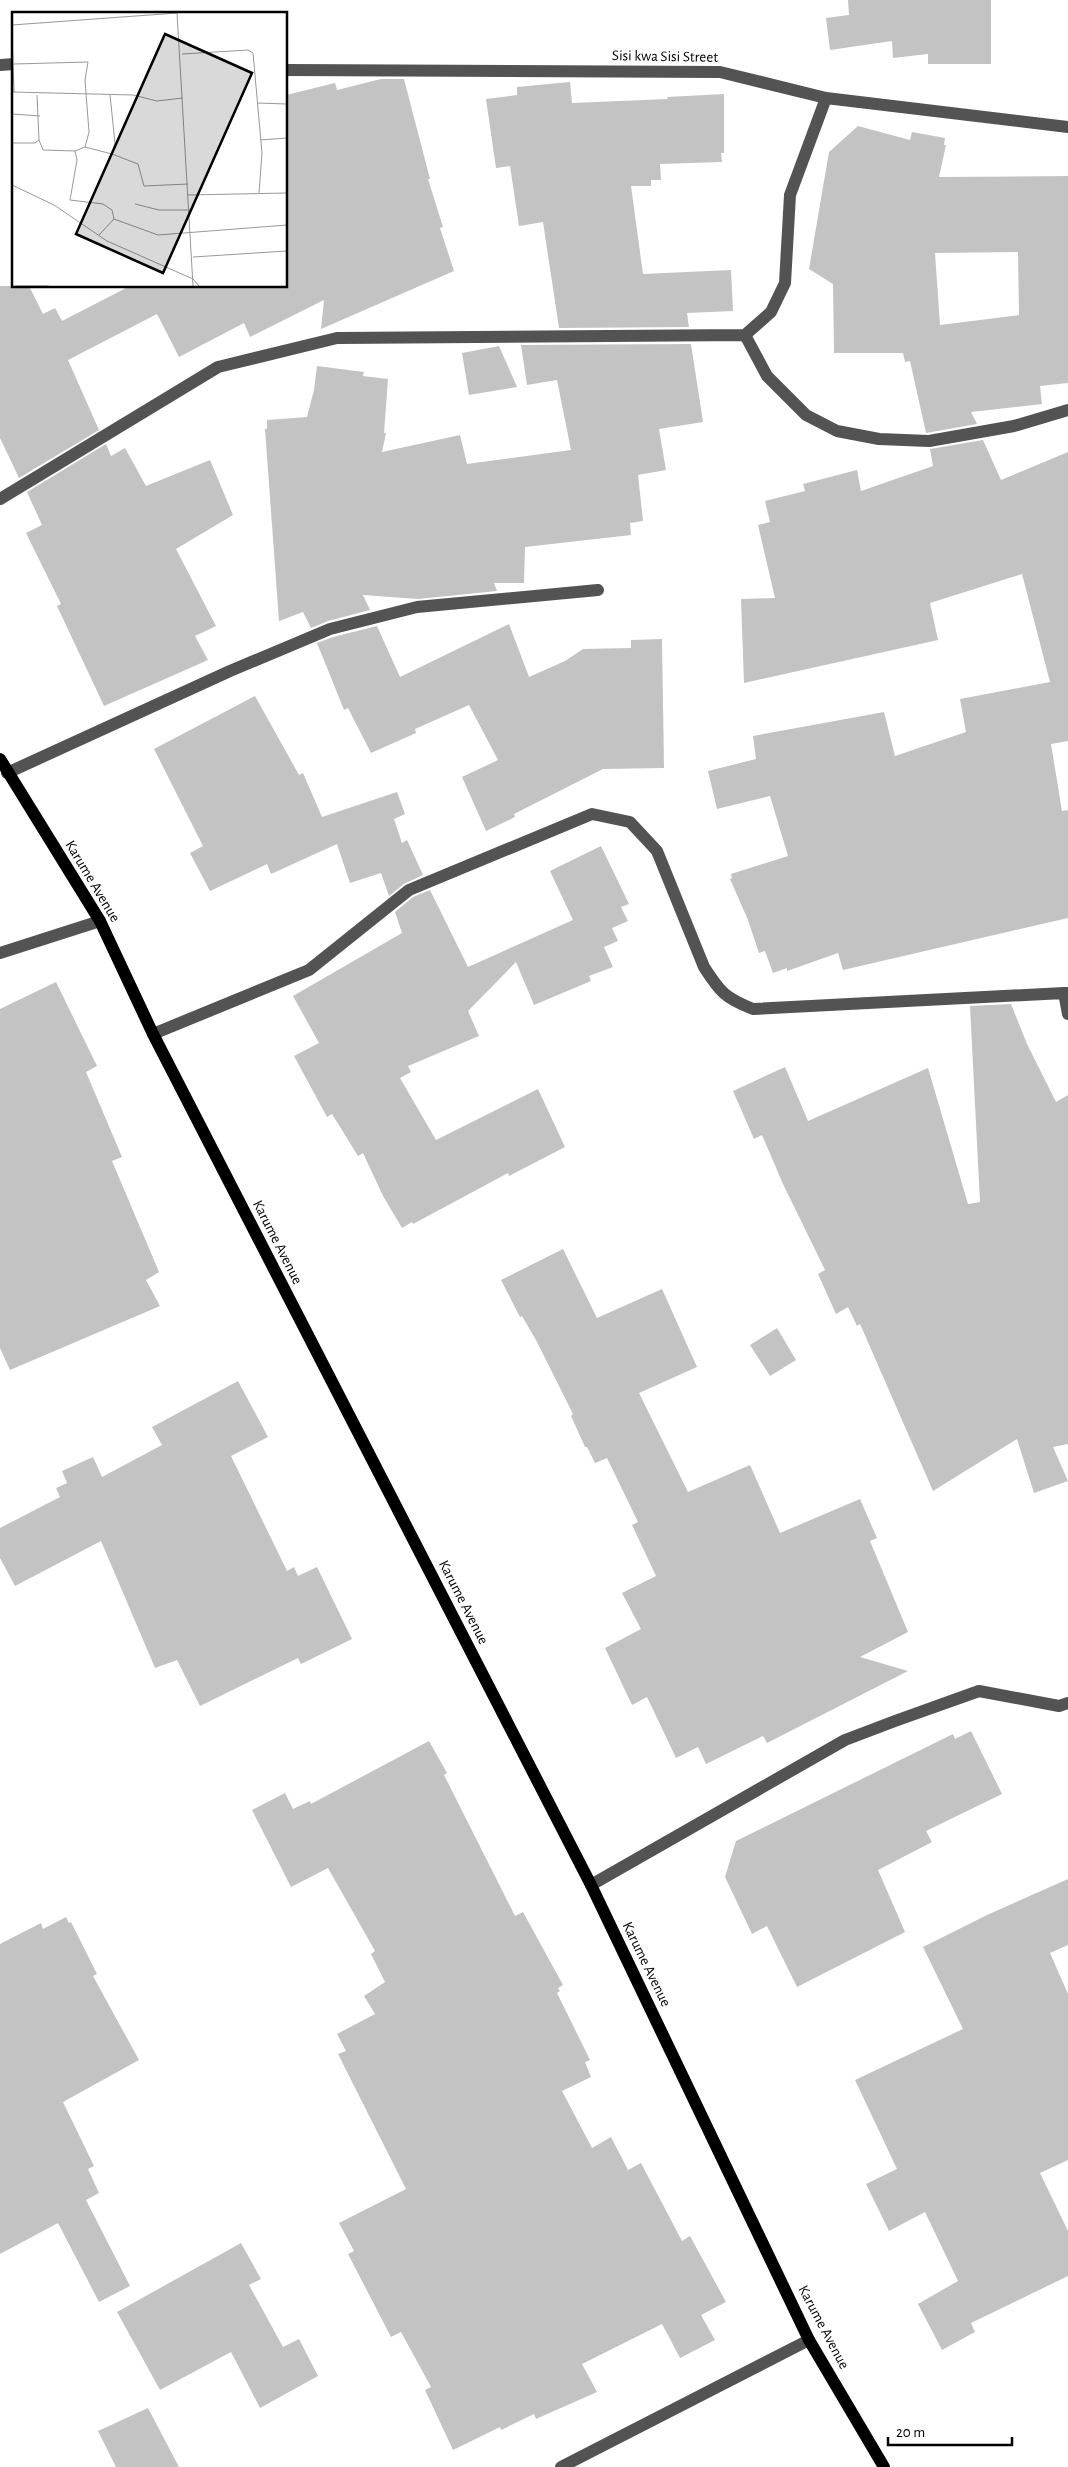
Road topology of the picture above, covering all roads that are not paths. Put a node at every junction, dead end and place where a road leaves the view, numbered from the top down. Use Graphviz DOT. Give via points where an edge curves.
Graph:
graph roads {
  1 [pos="288,70"];
  2 [pos="826,98"];
  3 [pos="1068,127"];
  4 [pos="745,335"];
  5 [pos="1068,410"];
  6 [pos="0,500"];
  7 [pos="598,590"];
  8 [pos="0,759"];
  9 [pos="7,773"];
  10 [pos="100,921"];
  11 [pos="0,953"];
  12 [pos="1066,993"];
  13 [pos="1068,1014"];
  14 [pos="153,1034"];
  15 [pos="1068,1703"];
  16 [pos="591,1885"];
  17 [pos="810,2340"];
  18 [pos="561,2467"];
  19 [pos="884,2467"];
  1 -- 2 [label="street, Sisi kwa Sisi Street" via="720,72"];
  2 -- 3 [label="street, Sisi kwa Sisi Street"];
  2 -- 4 [label="street" via="790,195 785,283 771,312"];
  4 -- 5 [label="street" via="767,376 806,415 837,431 879,439 929,441 1014,426"];
  4 -- 6 [label="street" via="337,338 218,367"];
  7 -- 9 [label="street" via="417,607 330,629"];
  8 -- 9 [label="main road, Karume Avenue"];
  9 -- 10 [label="main road, Karume Avenue"];
  10 -- 11 [label="street"];
  10 -- 14 [label="main road, Karume Avenue"];
  12 -- 13 [label="street"];
  12 -- 14 [label="street" via="753,1009 730,1000 704,966 657,851 630,822 592,814 409,890 309,970"];
  14 -- 16 [label="main road, Karume Avenue"];
  15 -- 16 [label="street" via="1059,1706 979,1691 886,1724 845,1740"];
  16 -- 17 [label="main road, Karume Avenue"];
  17 -- 18 [label="street"];
  17 -- 19 [label="main road, Karume Avenue"];
}
